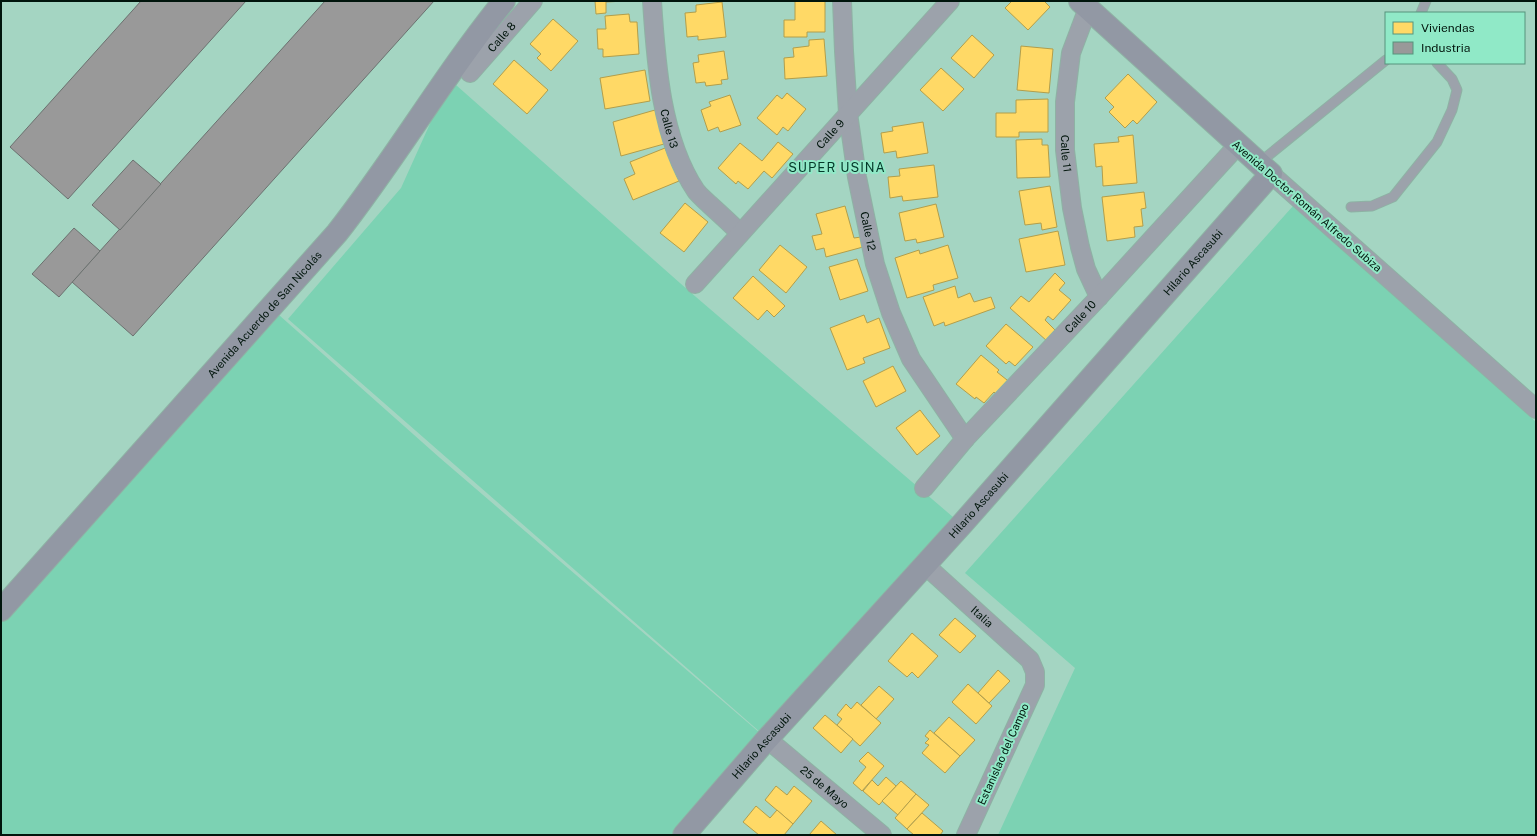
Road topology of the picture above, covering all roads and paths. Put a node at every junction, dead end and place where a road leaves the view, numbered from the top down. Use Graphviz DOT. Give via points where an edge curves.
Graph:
graph roads {
  1 [pos="504,1"];
  2 [pos="533,1"];
  3 [pos="652,1"];
  4 [pos="842,1"];
  5 [pos="950,1"];
  6 [pos="1426,1"];
  7 [pos="1084,5"];
  8 [pos="1421,12"];
  9 [pos="1385,61"];
  10 [pos="1438,64"];
  11 [pos="470,73"];
  12 [pos="848,113"];
  13 [pos="1238,145"];
  14 [pos="1265,168"];
  15 [pos="1351,207"];
  16 [pos="740,233"];
  17 [pos="694,284"];
  18 [pos="1099,296"];
  19 [pos="1536,409"];
  20 [pos="965,439"];
  21 [pos="924,488"];
  22 [pos="925,565"];
  23 [pos="1,610"];
  24 [pos="1035,672"];
  25 [pos="767,739"];
  26 [pos="684,835"];
  27 [pos="882,835"];
  28 [pos="966,835"];
  1 -- 23 [label="street, Avenida Acuerdo de San Nicolás" via="478,33 367,195 337,233"];
  2 -- 11 [label="street, Calle 8"];
  3 -- 16 [label="street, Calle 13" via="662,98 682,164 697,193"];
  4 -- 12 [label="street, Calle 12"];
  5 -- 12 [label="street, Calle 9"];
  6 -- 8 [label="lane"];
  7 -- 13 [label="street, Avenida Doctor Román Alfredo Subiza"];
  7 -- 18 [label="street, Calle 11" via="1071,53 1065,102 1065,150 1080,247 1086,270"];
  9 -- 14 [label="lane"];
  10 -- 15 [label="lane" via="1452,79 1457,90 1452,110 1437,142 1393,196 1372,206"];
  12 -- 16 [label="street, Calle 9"];
  12 -- 20 [label="street, Calle 12" via="860,192 875,264 891,313 911,359"];
  13 -- 14 [label="street, Avenida Doctor Román Alfredo Subiza"];
  13 -- 18 [label="street, Calle 10"];
  14 -- 19 [label="street, Avenida Doctor Román Alfredo Subiza"];
  14 -- 22 [label="street, Hilario Ascasubi"];
  16 -- 17 [label="street, Calle 9"];
  18 -- 20 [label="street, Calle 10"];
  20 -- 21 [label="street, Calle 10"];
  22 -- 24 [label="street, Italia" via="1030,660"];
  22 -- 25 [label="street, Hilario Ascasubi"];
  24 -- 28 [label="street, Estanislao del Campo" via="1035,685"];
  25 -- 26 [label="street, Hilario Ascasubi"];
  25 -- 27 [label="street, 25 de Mayo"];
}
